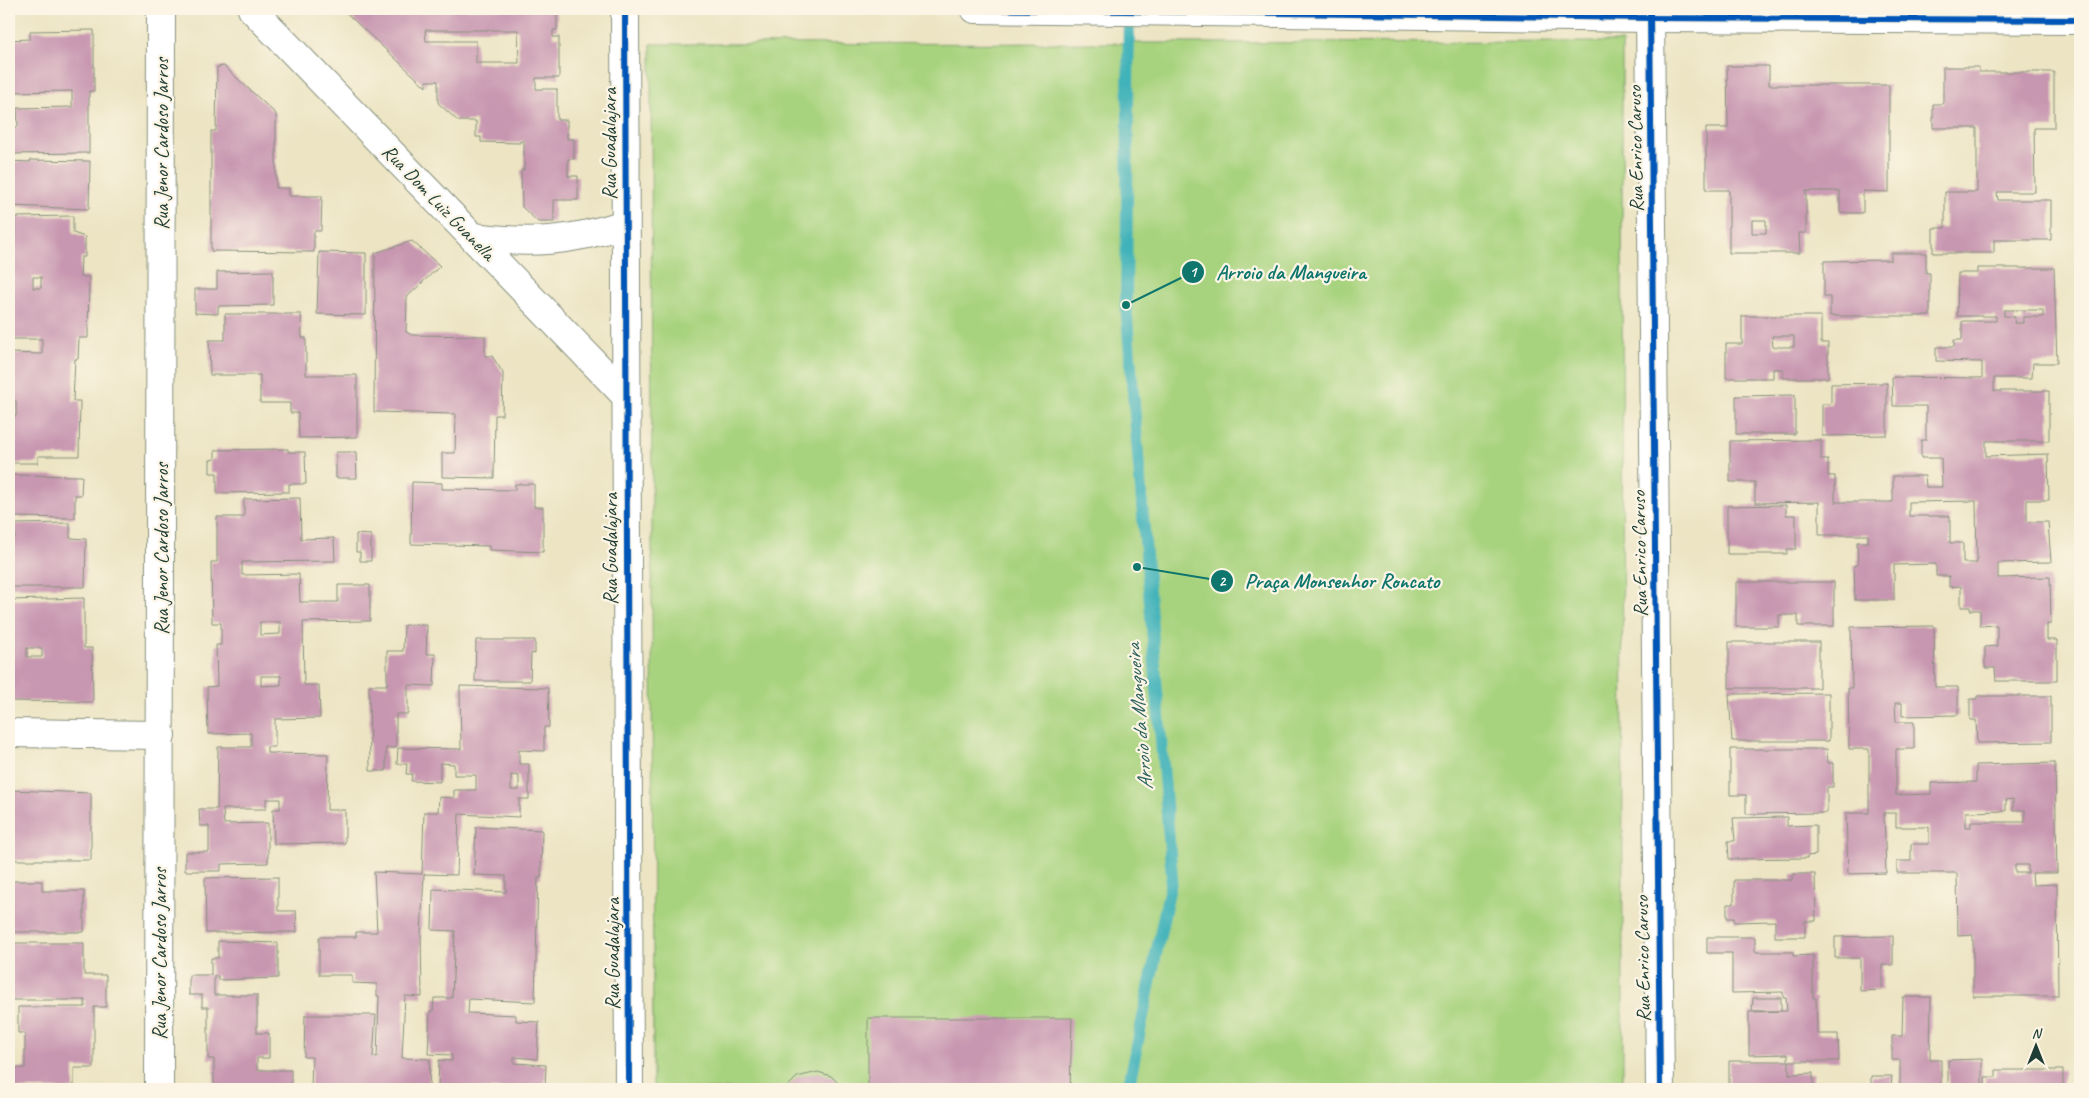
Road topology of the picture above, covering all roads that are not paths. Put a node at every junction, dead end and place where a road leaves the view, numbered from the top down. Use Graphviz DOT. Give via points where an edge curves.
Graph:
graph roads {
  1 [pos="160,9"];
  2 [pos="252,9"];
  3 [pos="626,9"];
  4 [pos="975,9"];
  5 [pos="1069,10"];
  6 [pos="1108,10"];
  7 [pos="1174,10"];
  8 [pos="1650,13"];
  9 [pos="2080,20"];
  10 [pos="626,224"];
  11 [pos="473,237"];
  12 [pos="626,395"];
  13 [pos="9,733"];
  14 [pos="160,735"];
  15 [pos="159,1089"];
  16 [pos="629,1089"];
  17 [pos="1660,1089"];
  1 -- 14 [label="street, Rua Jenor Cardoso Jarros"];
  2 -- 11 [label="street, Rua Dom Luiz Guanella"];
  3 -- 10 [label="street, Rua Guadalajara"];
  4 -- 5 [label="street"];
  5 -- 6 [label="street"];
  6 -- 7 [label="street"];
  7 -- 8 [label="street"];
  8 -- 9 [label="street"];
  8 -- 17 [label="street, Rua Enrico Caruso"];
  10 -- 11 [label="street" via="591,235 554,241 513,242"];
  10 -- 12 [label="street, Rua Guadalajara"];
  11 -- 12 [label="street, Rua Dom Luiz Guanella"];
  12 -- 16 [label="street, Rua Guadalajara"];
  13 -- 14 [label="street"];
  14 -- 15 [label="street, Rua Jenor Cardoso Jarros"];
}
